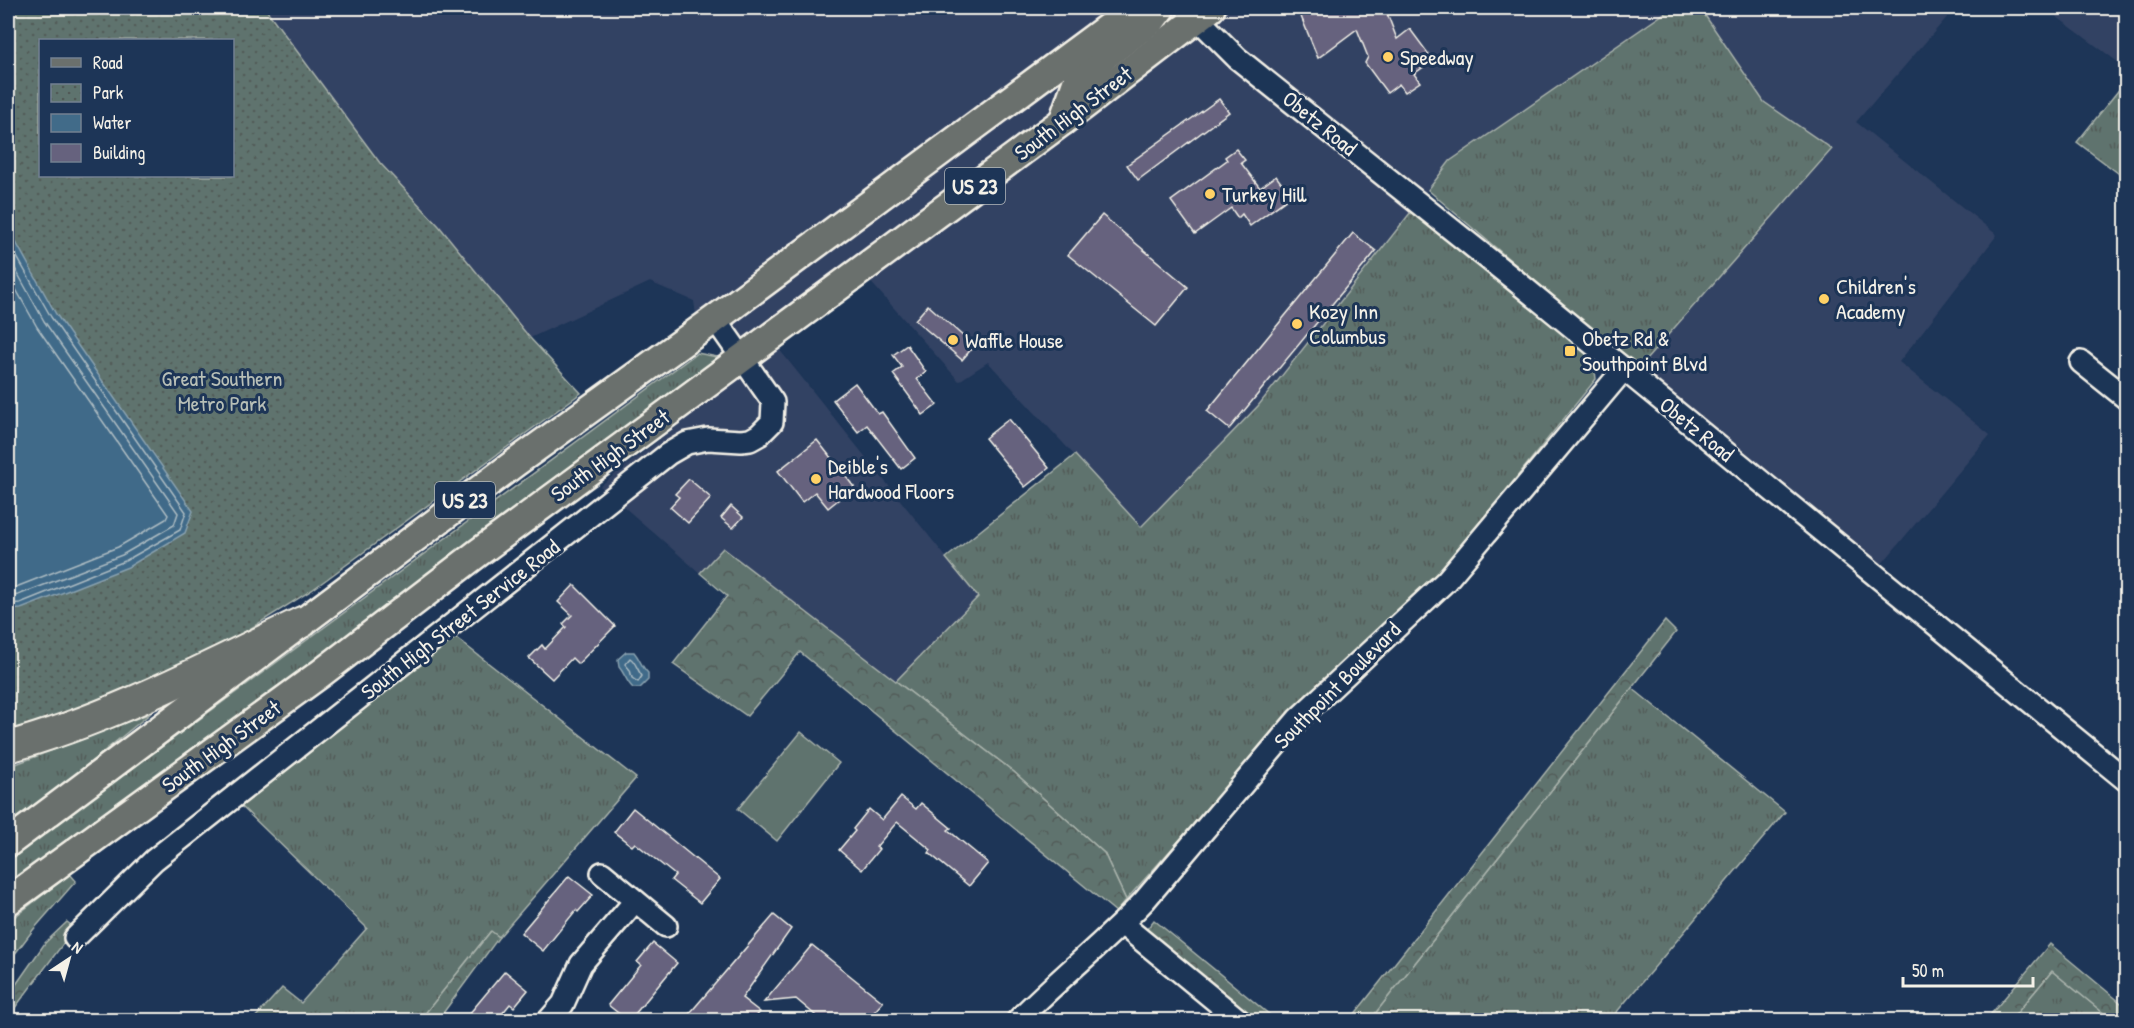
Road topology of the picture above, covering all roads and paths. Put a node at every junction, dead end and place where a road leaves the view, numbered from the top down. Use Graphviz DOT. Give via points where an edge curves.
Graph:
graph roads {
  1 [pos="1134,8"];
  2 [pos="1161,8"];
  3 [pos="1199,11"];
  4 [pos="1063,121"];
  5 [pos="715,319"];
  6 [pos="742,358"];
  7 [pos="2081,362"];
  8 [pos="1624,369"];
  9 [pos="2127,398"];
  10 [pos="302,622"];
  11 [pos="8,747"];
  12 [pos="2127,780"];
  13 [pos="8,843"];
  14 [pos="602,873"];
  15 [pos="8,901"];
  16 [pos="635,901"];
  17 [pos="1122,924"];
  18 [pos="666,926"];
  19 [pos="75,938"];
  20 [pos="549,1020"];
  21 [pos="1018,1020"];
  22 [pos="1239,1020"];
  1 -- 5 [label="main road, US 23"];
  2 -- 4 [label="main road" via="1152,20 1077,81"];
  3 -- 4 [label="main road, South High Street / US 23"];
  3 -- 8 [label="street, Obetz Road" via="1238,58"];
  4 -- 6 [label="main road, South High Street / US 23"];
  5 -- 6 [label="street, South High Street Service Road"];
  5 -- 10 [label="main road, US 23"];
  6 -- 15 [label="main road, South High Street / US 23" via="320,674"];
  6 -- 19 [label="street, South High Street Service Road" via="773,402 772,422 759,435 741,441 708,439 687,443 669,454 154,860"];
  7 -- 9 [label="street"];
  8 -- 12 [label="street, Obetz Road"];
  8 -- 17 [label="street, Southpoint Boulevard" via="1446,581 1298,719"];
  10 -- 11 [label="highway" via="121,707"];
  10 -- 13 [label="main road, US 23"];
  14 -- 16 [label="street"];
  16 -- 18 [label="street"];
  16 -- 20 [label="street" via="581,964 563,1004"];
  17 -- 21 [label="street, Southpoint Boulevard"];
  17 -- 22 [label="street"];
}
